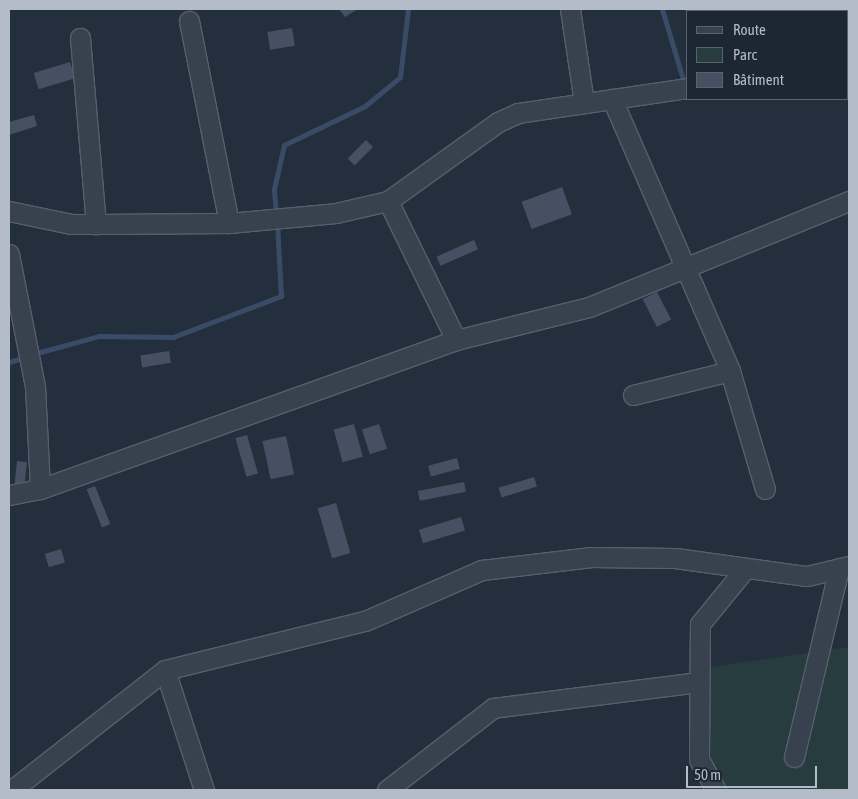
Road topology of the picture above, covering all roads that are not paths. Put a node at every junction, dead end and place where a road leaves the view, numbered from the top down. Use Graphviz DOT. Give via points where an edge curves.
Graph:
graph roads {
  1 [pos="570,9"];
  2 [pos="189,21"];
  3 [pos="80,38"];
  4 [pos="686,88"];
  5 [pos="612,99"];
  6 [pos="584,103"];
  7 [pos="388,201"];
  8 [pos="849,201"];
  9 [pos="9,211"];
  10 [pos="229,223"];
  11 [pos="96,224"];
  12 [pos="9,254"];
  13 [pos="685,268"];
  14 [pos="456,340"];
  15 [pos="730,371"];
  16 [pos="633,395"];
  17 [pos="40,489"];
  18 [pos="765,489"];
  19 [pos="9,495"];
  20 [pos="844,567"];
  21 [pos="744,570"];
  22 [pos="165,670"];
  23 [pos="700,682"];
  24 [pos="794,757"];
  25 [pos="12,790"];
  26 [pos="204,790"];
  27 [pos="386,790"];
  28 [pos="716,790"];
  1 -- 6 [label="street"];
  2 -- 10 [label="street"];
  3 -- 11 [label="street"];
  4 -- 5 [label="street"];
  5 -- 6 [label="street"];
  5 -- 13 [label="street"];
  6 -- 7 [label="street" via="518,112 498,122"];
  7 -- 10 [label="street" via="336,213"];
  7 -- 14 [label="street"];
  8 -- 13 [label="street"];
  9 -- 11 [label="street" via="71,224"];
  10 -- 11 [label="street"];
  12 -- 17 [label="street" via="34,386"];
  13 -- 14 [label="street" via="589,307"];
  13 -- 15 [label="street"];
  14 -- 17 [label="street"];
  15 -- 16 [label="street"];
  15 -- 18 [label="street"];
  17 -- 19 [label="street"];
  20 -- 21 [label="street" via="806,576"];
  20 -- 24 [label="street"];
  21 -- 22 [label="street" via="675,558 591,557 482,570 365,621"];
  21 -- 23 [label="street" via="700,624"];
  22 -- 25 [label="street"];
  22 -- 26 [label="street"];
  23 -- 27 [label="street" via="493,708"];
  23 -- 28 [label="street" via="699,760"];
}
